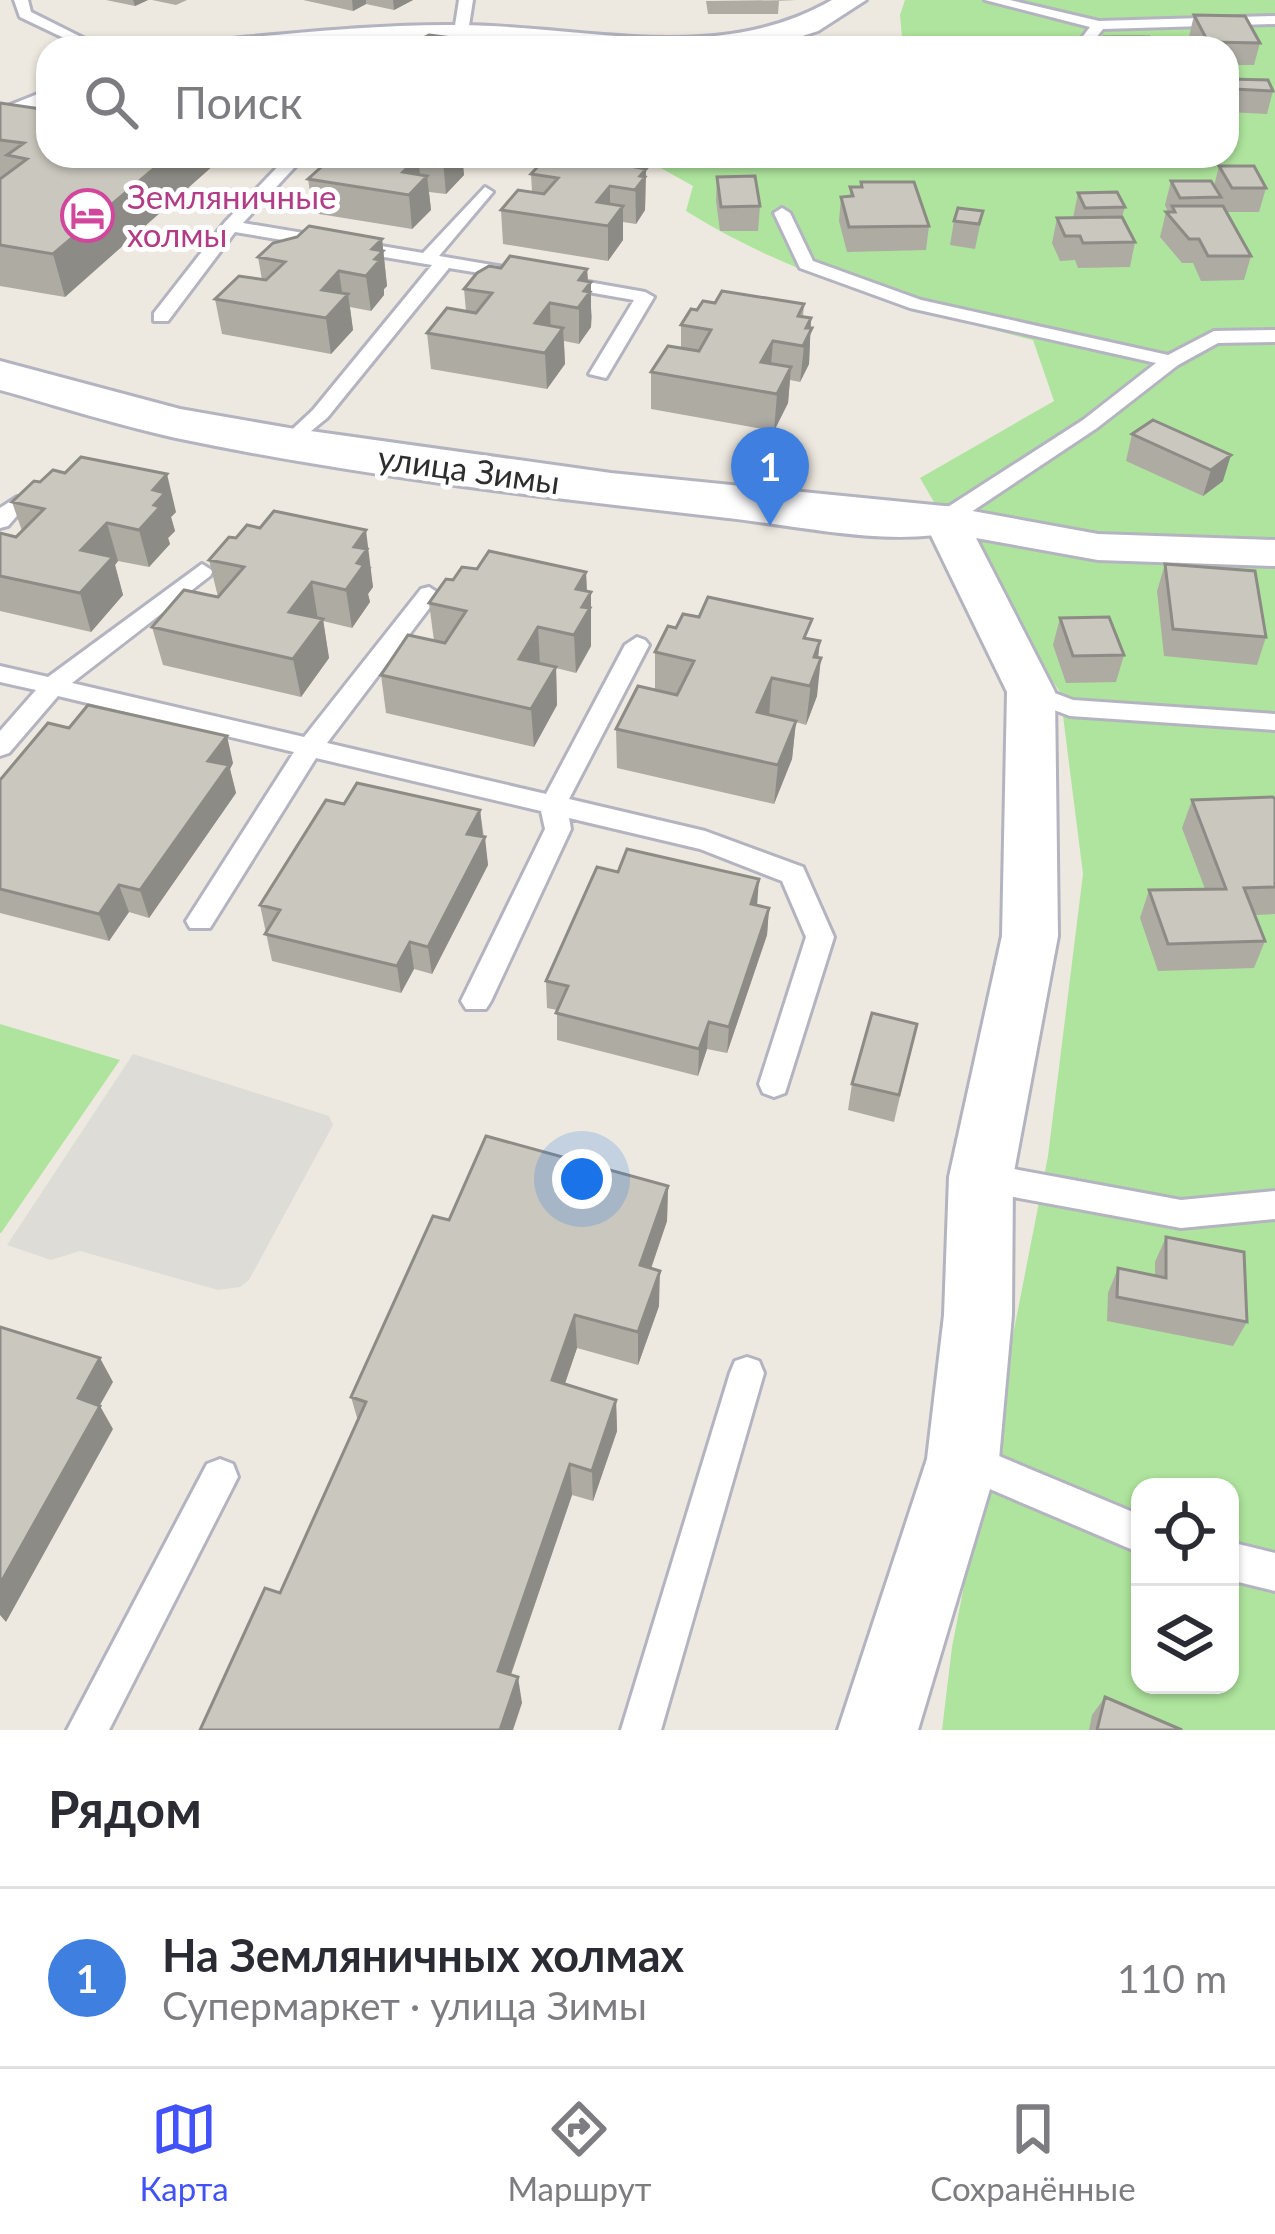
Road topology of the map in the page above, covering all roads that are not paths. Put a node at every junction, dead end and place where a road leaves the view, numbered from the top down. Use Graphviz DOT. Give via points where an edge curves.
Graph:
graph roads {
  1 [pos="21,0"];
  2 [pos="466,0"];
  3 [pos="852,0"];
  4 [pos="992,0"];
  5 [pos="1275,20"];
  6 [pos="1099,25"];
  7 [pos="461,32"];
  8 [pos="71,36"];
  9 [pos="404,36"];
  10 [pos="559,36"];
  11 [pos="776,36"];
  12 [pos="1090,36"];
  13 [pos="36,104"];
  14 [pos="0,120"];
  15 [pos="286,168"];
  16 [pos="485,192"];
  17 [pos="782,213"];
  18 [pos="231,226"];
  19 [pos="437,260"];
  20 [pos="161,317"];
  21 [pos="1275,336"];
  22 [pos="1171,361"];
  23 [pos="599,374"];
  24 [pos="0,375"];
  25 [pos="289,443"];
  26 [pos="17,503"];
  27 [pos="945,519"];
  28 [pos="0,521"];
  29 [pos="1275,553"];
  30 [pos="202,571"];
  31 [pos="429,594"];
  32 [pos="637,645"];
  33 [pos="0,674"];
  34 [pos="53,686"];
  35 [pos="1031,692"];
  36 [pos="1275,722"];
  37 [pos="0,747"];
  38 [pos="310,748"];
  39 [pos="553,805"];
  40 [pos="200,921"];
  41 [pos="476,1001"];
  42 [pos="775,1084"];
  43 [pos="982,1177"];
  44 [pos="1275,1205"];
  45 [pos="747,1373"];
  46 [pos="963,1459"];
  47 [pos="220,1477"];
  48 [pos="1131,1530"];
  49 [pos="1239,1564"];
  50 [pos="1275,1572"];
  51 [pos="87,1730"];
  52 [pos="641,1730"];
  53 [pos="878,1730"];
  1 -- 8 [label="lane" via="25,14"];
  2 -- 7 [label="lane"];
  3 -- 11 [label="street" via="807,28"];
  4 -- 6 [label="lane"];
  5 -- 6 [label="lane"];
  6 -- 12 [label="lane"];
  7 -- 9 [label="street"];
  7 -- 10 [label="street"];
  13 -- 14 [label="street"];
  15 -- 18 [label="lane"];
  16 -- 19 [label="lane"];
  17 -- 22 [label="lane" via="806,264 916,304"];
  18 -- 19 [label="lane"];
  18 -- 20 [label="lane"];
  19 -- 23 [label="lane" via="645,297"];
  19 -- 25 [label="lane"];
  21 -- 22 [label="lane" via="1214,337"];
  22 -- 27 [label="lane"];
  24 -- 25 [label="street, улица Зимы" via="176,423"];
  25 -- 27 [label="street, улица Зимы" via="611,489"];
  26 -- 28 [label="lane"];
  27 -- 29 [label="street" via="1098,547"];
  27 -- 35 [label="street"];
  30 -- 34 [label="lane"];
  31 -- 38 [label="lane"];
  32 -- 39 [label="lane"];
  33 -- 34 [label="lane"];
  34 -- 37 [label="lane"];
  34 -- 38 [label="lane"];
  35 -- 36 [label="lane" via="1070,708"];
  35 -- 43 [label="street" via="1030,936"];
  38 -- 39 [label="lane"];
  38 -- 40 [label="lane"];
  39 -- 41 [label="lane" via="558,829"];
  39 -- 42 [label="lane" via="704,841 794,874 820,937"];
  43 -- 44 [label="lane" via="1181,1214"];
  43 -- 46 [label="street"];
  45 -- 52 [label="lane"];
  46 -- 48 [label="lane"];
  46 -- 53 [label="street"];
  47 -- 51 [label="lane"];
  49 -- 50 [label="lane"];
}
